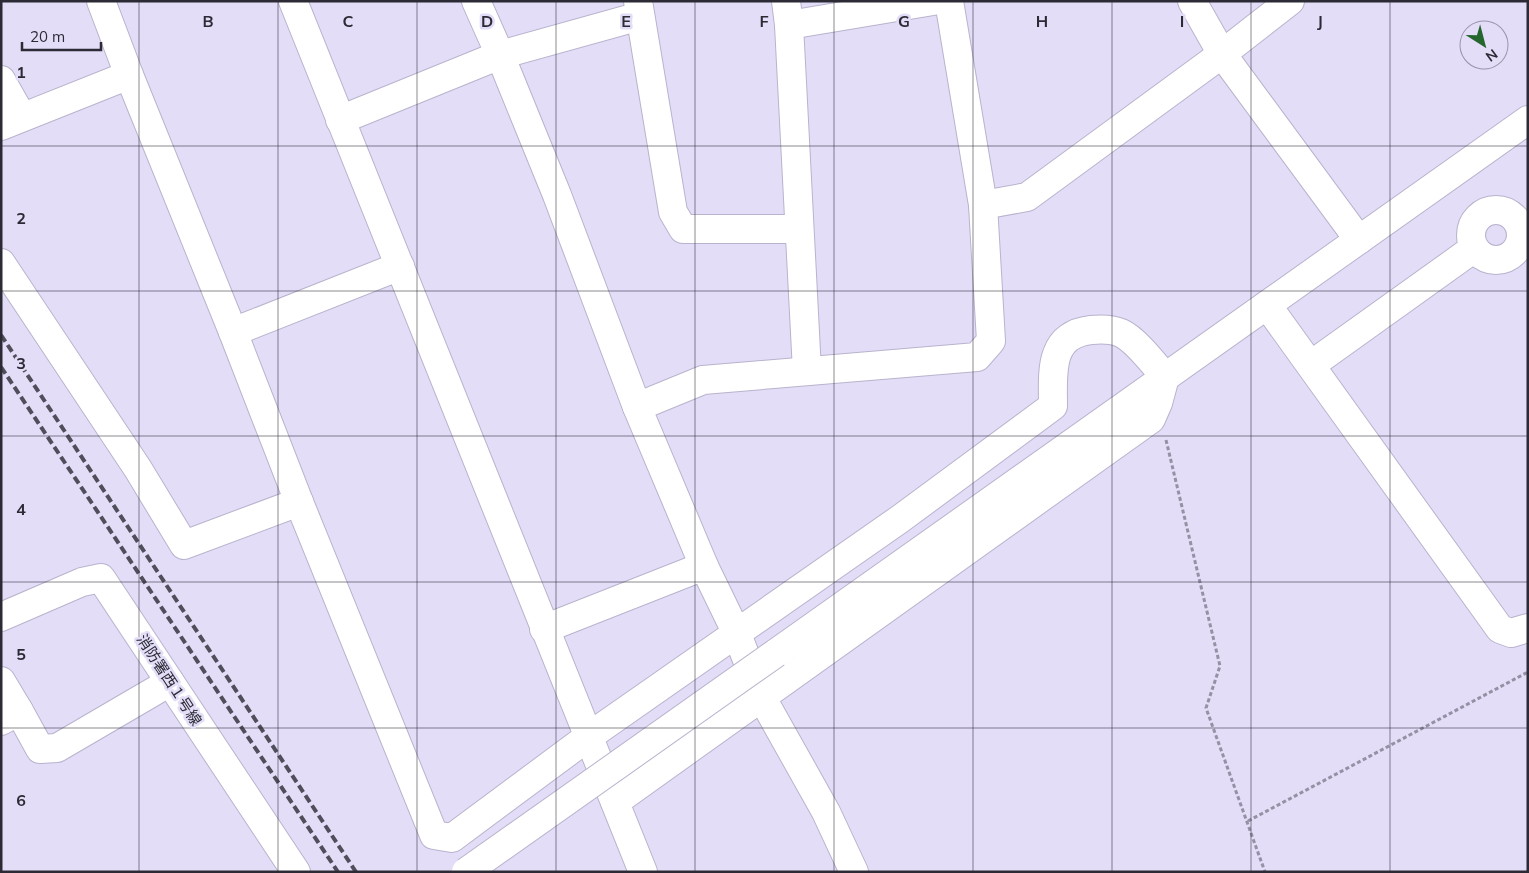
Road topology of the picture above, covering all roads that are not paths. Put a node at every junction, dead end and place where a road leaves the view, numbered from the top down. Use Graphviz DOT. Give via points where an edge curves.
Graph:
graph roads {
  1 [pos="101,1"];
  2 [pos="293,1"];
  3 [pos="476,1"];
  4 [pos="933,1"];
  5 [pos="949,1"];
  6 [pos="1192,1"];
  7 [pos="1290,1"];
  8 [pos="639,9"];
  9 [pos="787,13"];
  10 [pos="1222,54"];
  11 [pos="500,55"];
  12 [pos="129,74"];
  13 [pos="1,80"];
  14 [pos="340,120"];
  15 [pos="1528,120"];
  16 [pos="12,122"];
  17 [pos="983,205"];
  18 [pos="799,229"];
  19 [pos="1359,240"];
  20 [pos="1473,248"];
  21 [pos="1,264"];
  22 [pos="400,266"];
  23 [pos="1266,305"];
  24 [pos="233,332"];
  25 [pos="1311,365"];
  26 [pos="807,370"];
  27 [pos="1165,377"];
  28 [pos="637,407"];
  29 [pos="299,502"];
  30 [pos="704,566"];
  31 [pos="1,617"];
  32 [pos="1528,628"];
  33 [pos="544,629"];
  34 [pos="737,634"];
  35 [pos="1,681"];
  36 [pos="170,682"];
  37 [pos="761,696"];
  38 [pos="10,716"];
  39 [pos="588,737"];
  40 [pos="615,802"];
  41 [pos="296,872"];
  42 [pos="466,872"];
  43 [pos="643,872"];
  44 [pos="854,872"];
  1 -- 12 [label="street"];
  2 -- 14 [label="street"];
  3 -- 11 [label="street"];
  4 -- 9 [label="street"];
  5 -- 17 [label="street"];
  6 -- 10 [label="street"];
  7 -- 10 [label="street"];
  8 -- 11 [label="street"];
  8 -- 18 [label="street" via="673,212 683,229"];
  9 -- 18 [label="street"];
  10 -- 17 [label="street" via="1027,197"];
  10 -- 19 [label="street"];
  11 -- 14 [label="street"];
  11 -- 28 [label="street"];
  12 -- 16 [label="street"];
  12 -- 24 [label="street"];
  13 -- 16 [label="street"];
  14 -- 22 [label="street"];
  15 -- 19 [label="street"];
  17 -- 26 [label="street" via="991,341 977,357"];
  18 -- 26 [label="street"];
  19 -- 23 [label="street"];
  20 -- 25 [label="street"];
  21 -- 29 [label="street" via="138,468 184,545"];
  22 -- 24 [label="street"];
  22 -- 33 [label="street"];
  23 -- 25 [label="street"];
  23 -- 27 [label="street"];
  24 -- 29 [label="street"];
  25 -- 32 [label="street" via="1500,630 1511,633"];
  26 -- 28 [label="street" via="702,380"];
  27 -- 34 [label="street" via="1122,333 1101,329 1079,332 1062,343 1053,366 1053,406"];
  27 -- 37 [label="street" via="1151,419"];
  27 -- 42 [label="street, bridge"];
  28 -- 30 [label="street"];
  29 -- 39 [label="street" via="434,835 452,838"];
  30 -- 33 [label="street"];
  30 -- 34 [label="street"];
  31 -- 36 [label="street, 消防署西１号線" via="82,582 101,578"];
  33 -- 39 [label="street"];
  34 -- 37 [label="street"];
  34 -- 39 [label="street"];
  35 -- 38 [label="street"];
  36 -- 38 [label="street" via="58,748 40,749"];
  36 -- 41 [label="street, 消防署西１号線"];
  37 -- 40 [label="street"];
  37 -- 44 [label="street" via="826,812"];
  39 -- 40 [label="street"];
  40 -- 43 [label="street"];
}
